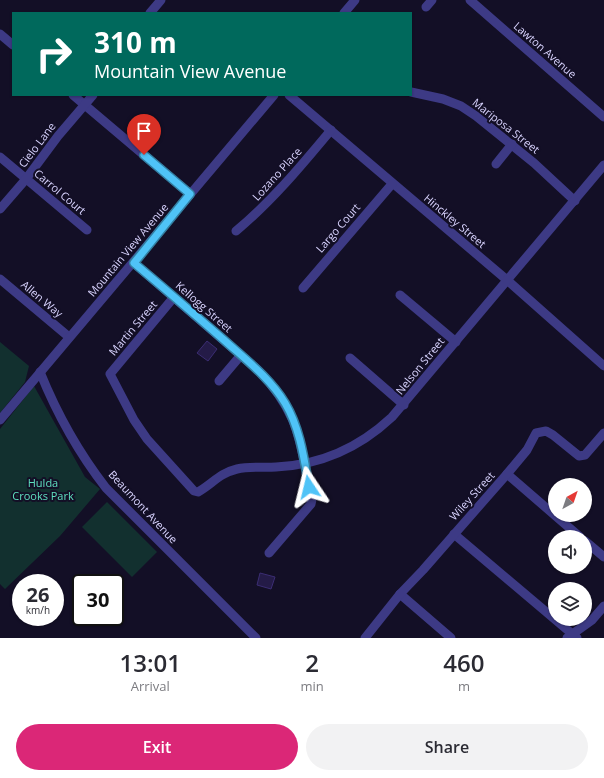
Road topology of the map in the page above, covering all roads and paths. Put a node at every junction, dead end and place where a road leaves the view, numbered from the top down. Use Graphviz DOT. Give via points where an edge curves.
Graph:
graph roads {
  1 [pos="161,0"];
  2 [pos="354,0"];
  3 [pos="470,0"];
  4 [pos="151,12"];
  5 [pos="345,12"];
  6 [pos="0,34"];
  7 [pos="12,44"];
  8 [pos="412,92"];
  9 [pos="74,96"];
  10 [pos="92,96"];
  11 [pos="273,96"];
  12 [pos="290,96"];
  13 [pos="85,105"];
  14 [pos="604,117"];
  15 [pos="331,130"];
  16 [pos="512,144"];
  17 [pos="0,157"];
  18 [pos="496,164"];
  19 [pos="604,165"];
  20 [pos="26,179"];
  21 [pos="392,184"];
  22 [pos="190,194"];
  23 [pos="575,200"];
  24 [pos="0,209"];
  25 [pos="87,230"];
  26 [pos="236,231"];
  27 [pos="134,263"];
  28 [pos="0,280"];
  29 [pos="507,280"];
  30 [pos="303,288"];
  31 [pos="400,295"];
  32 [pos="174,297"];
  33 [pos="69,337"];
  34 [pos="456,342"];
  35 [pos="241,355"];
  36 [pos="350,358"];
  37 [pos="604,366"];
  38 [pos="40,372"];
  39 [pos="219,381"];
  40 [pos="404,405"];
  41 [pos="0,420"];
  42 [pos="604,433"];
  43 [pos="305,464"];
  44 [pos="507,474"];
  45 [pos="198,492"];
  46 [pos="572,530"];
  47 [pos="454,534"];
  48 [pos="592,547"];
  49 [pos="269,553"];
  50 [pos="604,557"];
  51 [pos="400,594"];
  52 [pos="604,606"];
  53 [pos="572,637"];
  54 [pos="256,638"];
  55 [pos="365,638"];
  56 [pos="451,638"];
  1 -- 4 [label="street"];
  2 -- 5 [label="street"];
  3 -- 14 [label="street, Lawton Avenue"];
  6 -- 7 [label="street"];
  8 -- 16 [label="street, Mariposa Street" via="461,106"];
  9 -- 13 [label="street"];
  10 -- 13 [label="street, Cielo Lane"];
  11 -- 22 [label="street, Mountain View Avenue"];
  12 -- 15 [label="street, Hinckley Street"];
  13 -- 20 [label="street, Cielo Lane"];
  13 -- 22 [label="street"];
  15 -- 21 [label="street, Hinckley Street"];
  15 -- 26 [label="street, Lozano Place" via="286,184"];
  16 -- 18 [label="street"];
  16 -- 23 [label="street, Mariposa Street"];
  17 -- 20 [label="street, Carrol Court"];
  19 -- 23 [label="street, Nelson Street"];
  20 -- 24 [label="street, Cielo Lane"];
  20 -- 25 [label="street, Carrol Court"];
  21 -- 29 [label="street, Hinckley Street"];
  21 -- 30 [label="street, Largo Court"];
  22 -- 27 [label="street, Mountain View Avenue"];
  23 -- 29 [label="street, Nelson Street"];
  27 -- 32 [label="street, Kellogg Street"];
  27 -- 33 [label="street, Mountain View Avenue"];
  28 -- 33 [label="street, Allen Way"];
  29 -- 34 [label="street, Nelson Street"];
  29 -- 37 [label="street, Hinckley Street"];
  31 -- 34 [label="street"];
  32 -- 35 [label="street, Kellogg Street"];
  32 -- 45 [label="street, Martin Street" via="110,374 147,439 194,491"];
  33 -- 38 [label="street, Mountain View Avenue"];
  34 -- 40 [label="street, Nelson Street"];
  35 -- 39 [label="street"];
  35 -- 43 [label="street, Kellogg Street" via="273,386 285,403 293,419"];
  36 -- 40 [label="street"];
  38 -- 41 [label="street, Mountain View Avenue"];
  38 -- 54 [label="street, Beaumont Avenue" via="56,410 88,465 106,488"];
  40 -- 43 [label="street, Nelson Street" via="381,428 361,442 344,452"];
  42 -- 44 [label="street, Wiley Street" via="585,455 579,456 546,431 536,433 527,450"];
  43 -- 45 [label="street, Nelson Street" via="237,469 216,477"];
  43 -- 49 [label="street, Kellogg Street" via="313,498 311,504"];
  44 -- 46 [label="street"];
  44 -- 47 [label="street, Wiley Street"];
  47 -- 51 [label="street, Wiley Street"];
  47 -- 53 [label="street"];
  48 -- 50 [label="street"];
  51 -- 55 [label="street, Wiley Street"];
  51 -- 56 [label="street"];
  52 -- 53 [label="street"];
}
